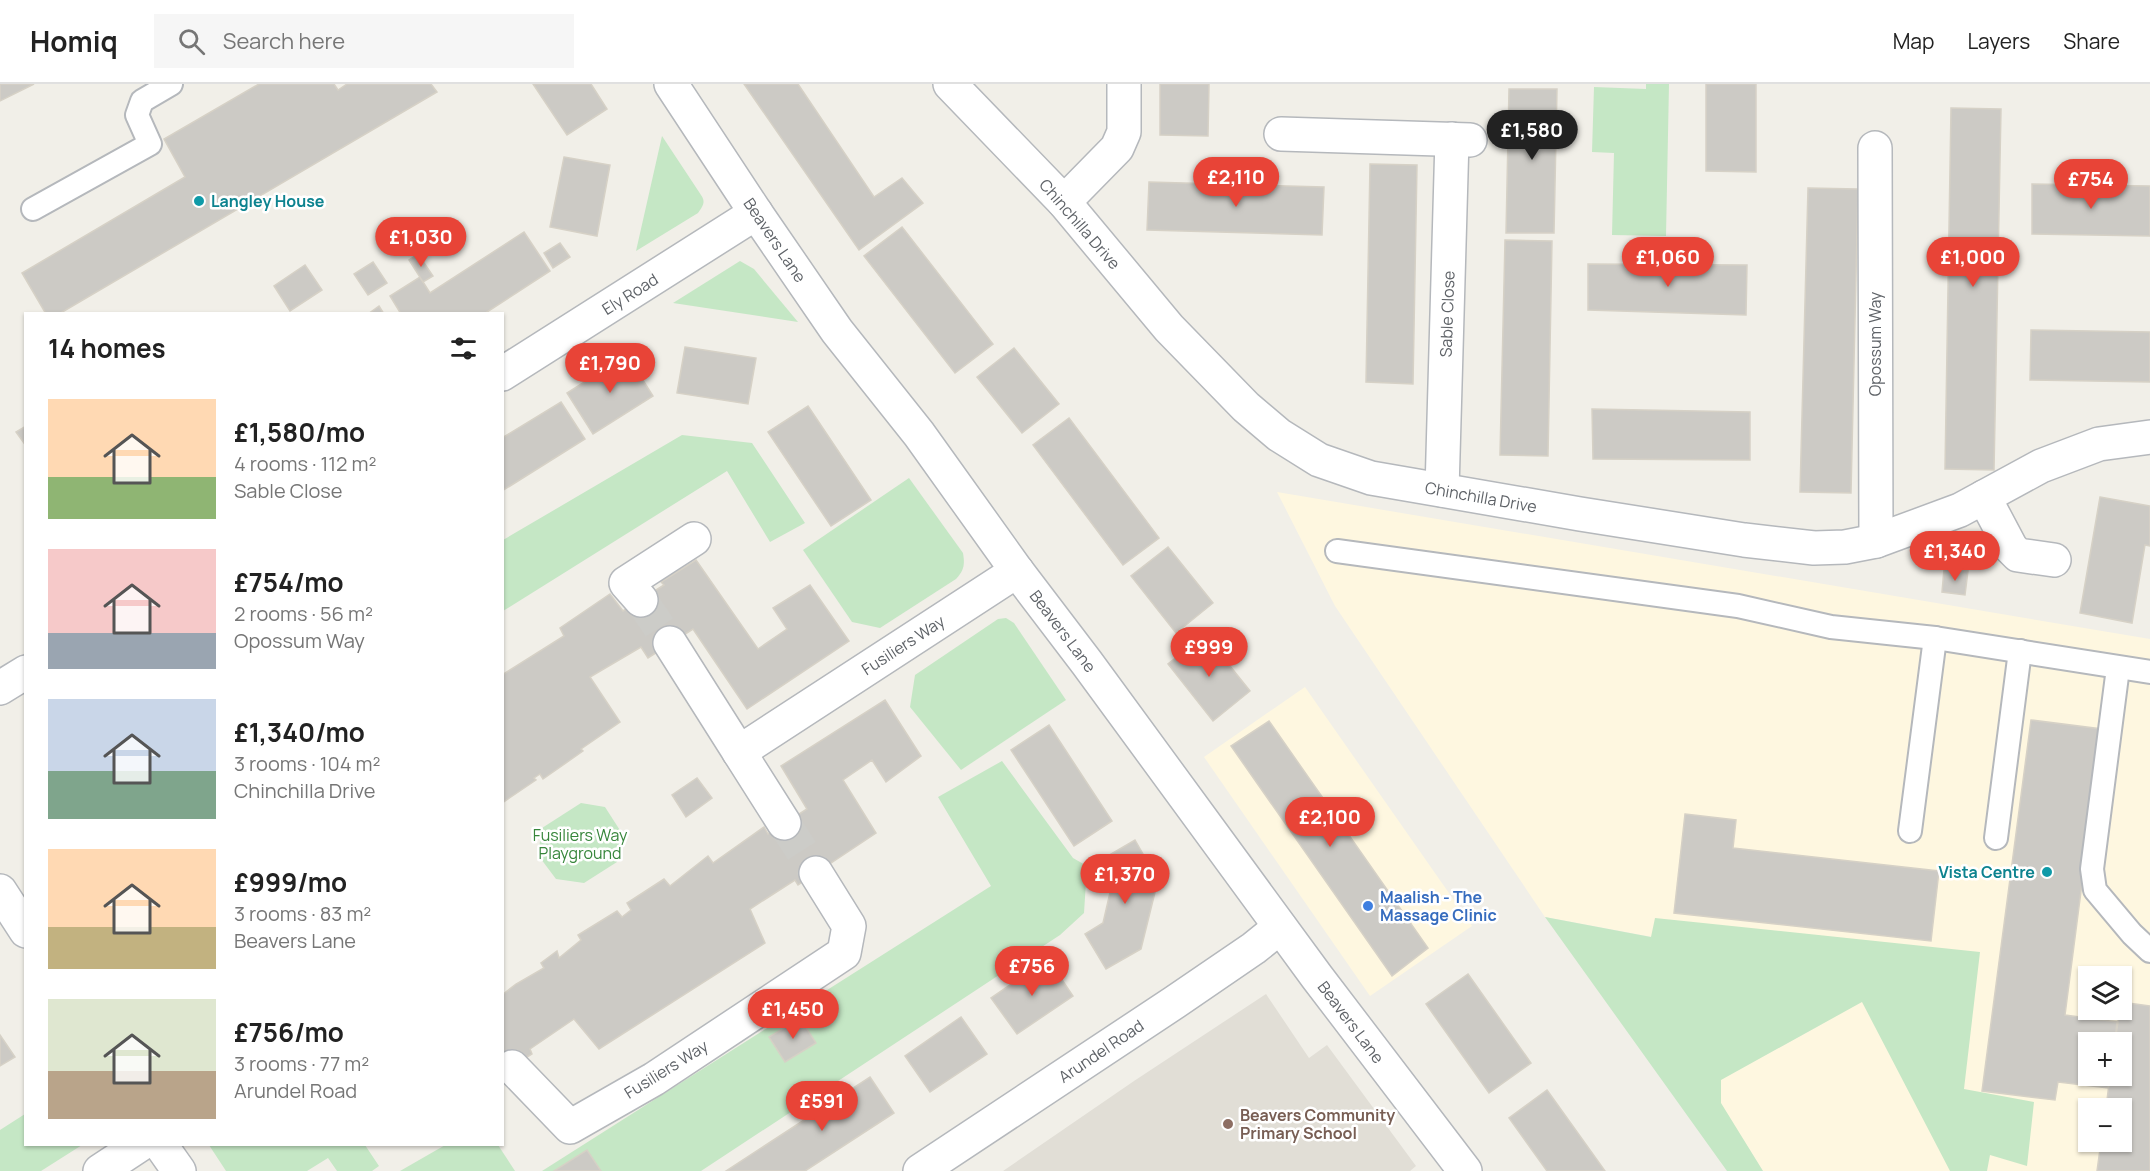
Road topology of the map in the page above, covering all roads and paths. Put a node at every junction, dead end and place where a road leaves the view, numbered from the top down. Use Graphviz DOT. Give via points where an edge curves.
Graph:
graph roads {
  1 [pos="171,84"];
  2 [pos="671,84"];
  3 [pos="950,84"];
  4 [pos="1124,84"];
  5 [pos="1281,134"];
  6 [pos="1875,148"];
  7 [pos="1064,202"];
  8 [pos="33,209"];
  9 [pos="756,213"];
  10 [pos="504,373"];
  11 [pos="2150,436"];
  12 [pos="1442,490"];
  13 [pos="1984,497"];
  14 [pos="694,539"];
  15 [pos="1876,541"];
  16 [pos="1337,552"];
  17 [pos="2054,560"];
  18 [pos="1017,572"];
  19 [pos="641,600"];
  20 [pos="1935,638"];
  21 [pos="670,643"];
  22 [pos="2020,651"];
  23 [pos="2118,668"];
  24 [pos="2150,672"];
  25 [pos="24,673"];
  26 [pos="0,688"];
  27 [pos="739,752"];
  28 [pos="784,824"];
  29 [pos="1910,831"];
  30 [pos="1996,838"];
  31 [pos="816,873"];
  32 [pos="0,891"];
  33 [pos="1280,927"];
  34 [pos="24,928"];
  35 [pos="2150,951"];
  36 [pos="512,1067"];
  37 [pos="138,1146"];
  38 [pos="161,1146"];
  39 [pos="100,1171"];
  40 [pos="179,1171"];
  41 [pos="920,1171"];
  42 [pos="1465,1171"];
  1 -- 8 [label="lane" via="142,100 137,115 150,144"];
  2 -- 9 [label="street, Beavers Lane"];
  3 -- 7 [label="street, Chinchilla Drive"];
  4 -- 7 [label="street" via="1125,132 1118,148"];
  5 -- 12 [label="street, Sable Close" via="1461,140"];
  6 -- 15 [label="street, Opossum Way"];
  7 -- 12 [label="street, Chinchilla Drive" via="1169,328 1279,435 1319,460 1371,478"];
  9 -- 10 [label="street, Ely Road"];
  9 -- 18 [label="street, Beavers Lane" via="837,331 919,434"];
  11 -- 13 [label="street, Chinchilla Drive" via="2099,444 2042,466"];
  12 -- 15 [label="street, Chinchilla Drive" via="1814,548"];
  13 -- 15 [label="street, Chinchilla Drive"];
  13 -- 17 [label="street" via="2018,555"];
  14 -- 19 [label="street" via="626,583"];
  16 -- 20 [label="lane" via="1738,606 1832,627"];
  18 -- 27 [label="street, Fusiliers Way"];
  18 -- 33 [label="street, Beavers Lane"];
  20 -- 22 [label="lane"];
  20 -- 29 [label="lane"];
  21 -- 27 [label="street"];
  22 -- 23 [label="lane"];
  22 -- 30 [label="lane"];
  23 -- 24 [label="lane"];
  23 -- 35 [label="lane" via="2092,869 2095,890"];
  25 -- 26 [label="street"];
  27 -- 28 [label="street"];
  31 -- 36 [label="street, Fusiliers Way" via="849,926 844,953 654,1078 570,1126"];
  32 -- 34 [label="street"];
  33 -- 41 [label="street, Arundel Road" via="1175,1002"];
  33 -- 42 [label="street, Beavers Lane"];
  37 -- 39 [label="street"];
  38 -- 40 [label="street"];
}
